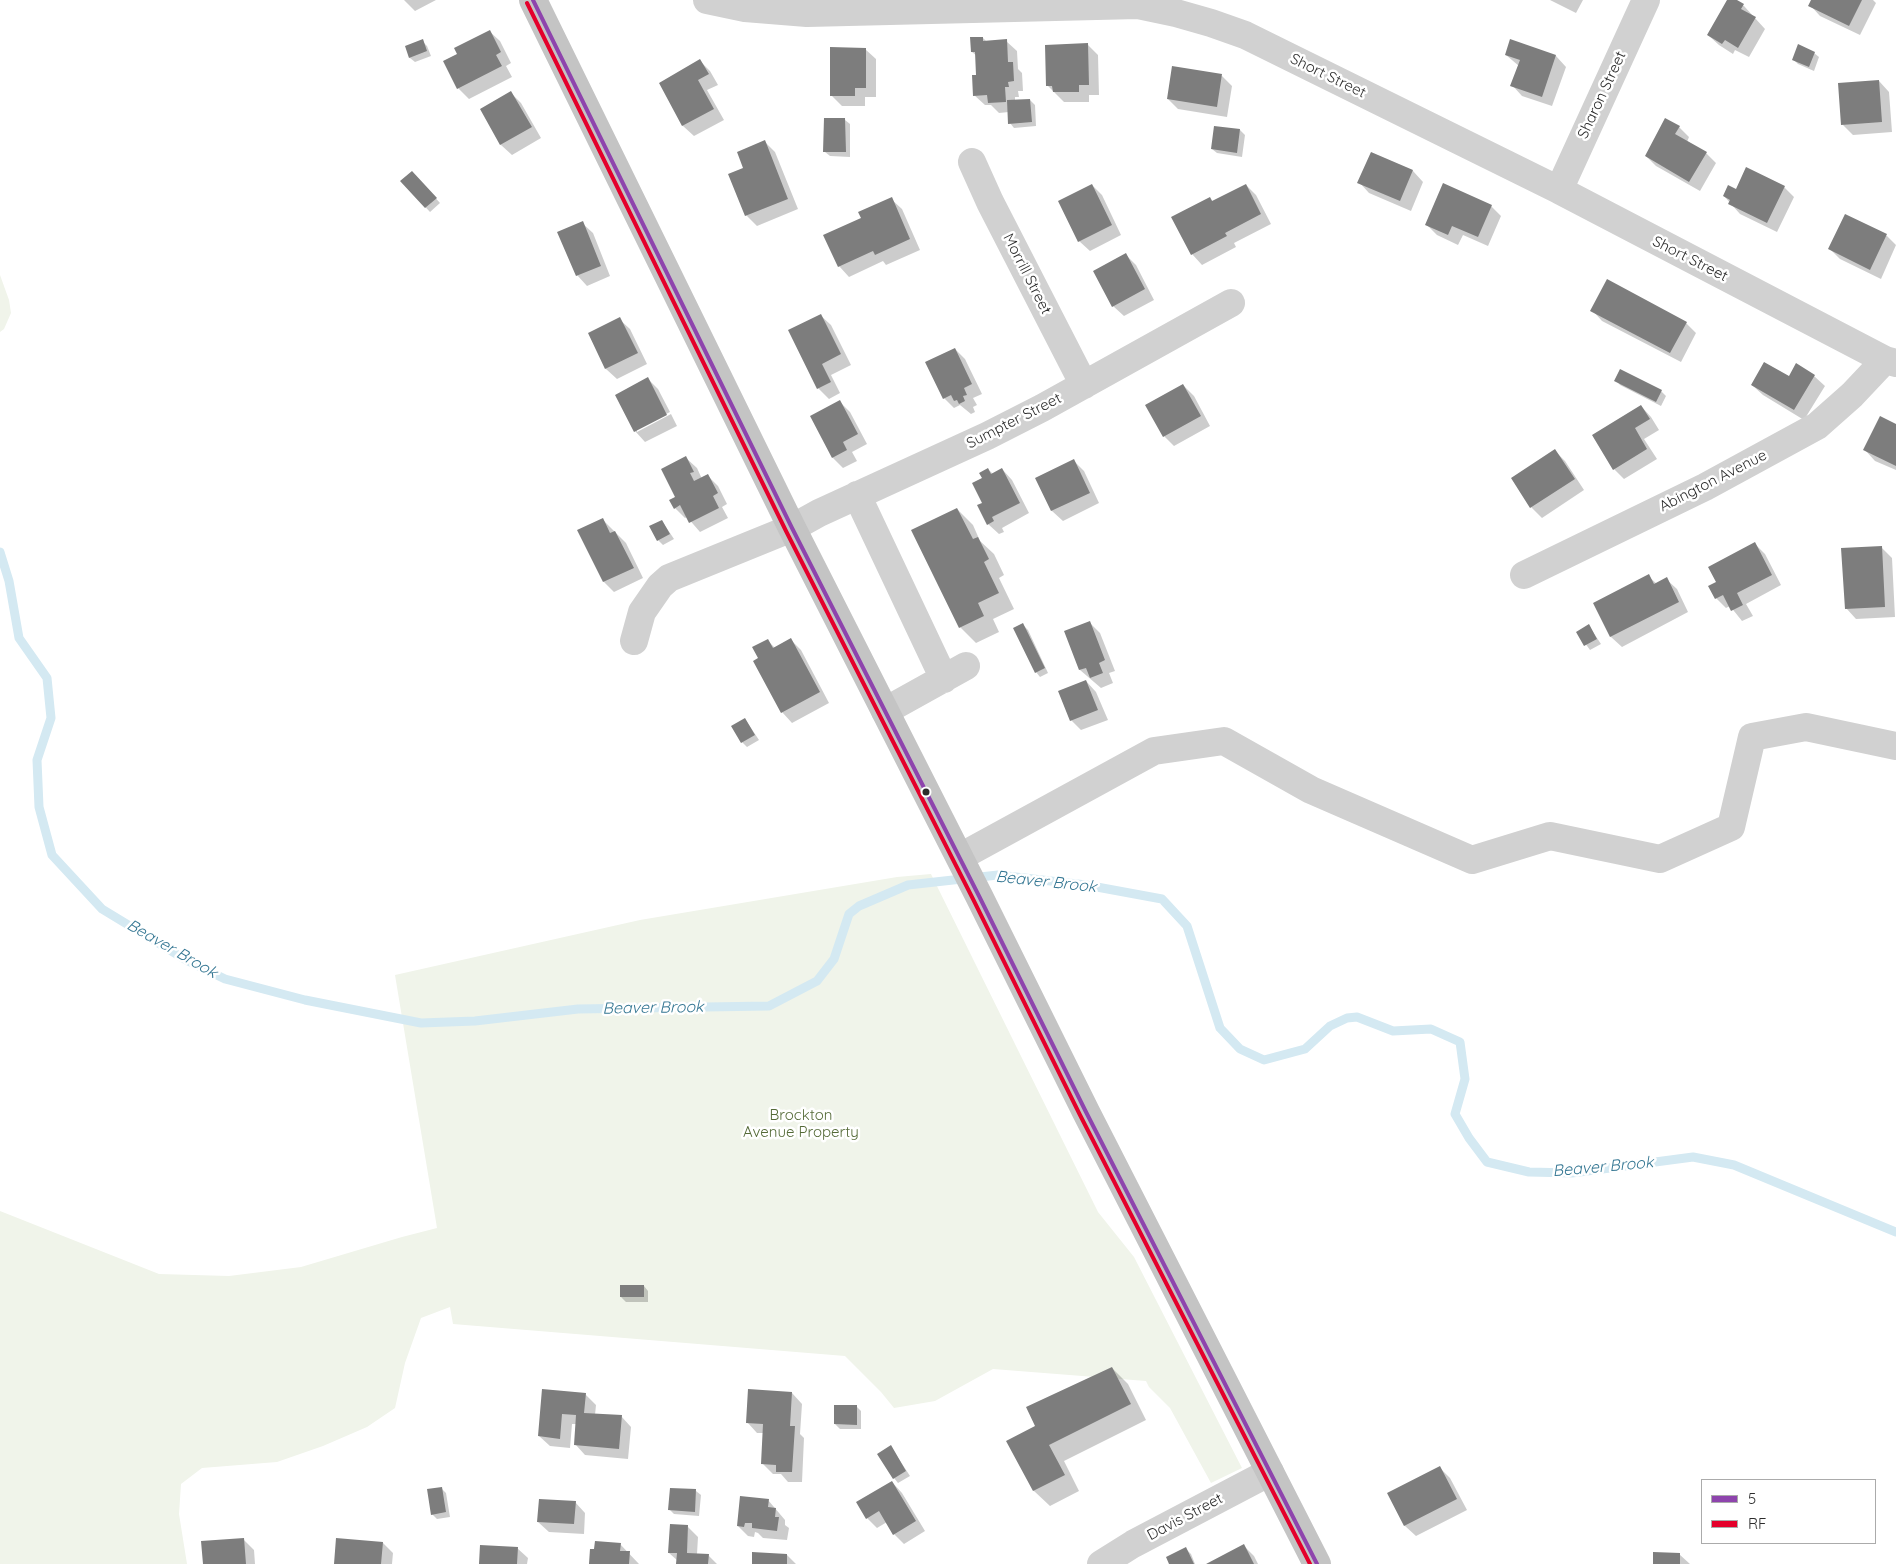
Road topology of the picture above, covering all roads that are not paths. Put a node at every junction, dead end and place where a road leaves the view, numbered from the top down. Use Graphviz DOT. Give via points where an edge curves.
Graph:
graph roads {
  1 [pos="533,0"];
  2 [pos="707,0"];
  3 [pos="1646,0"];
  4 [pos="972,162"];
  5 [pos="1559,190"];
  6 [pos="1231,303"];
  7 [pos="1890,362"];
  8 [pos="1084,385"];
  9 [pos="857,495"];
  10 [pos="792,528"];
  11 [pos="1524,575"];
  12 [pos="634,641"];
  13 [pos="885,711"];
  14 [pos="1896,746"];
  15 [pos="960,859"];
  16 [pos="1270,1472"];
  17 [pos="1101,1564"];
  18 [pos="1317,1564"];
  1 -- 10 [label="main road"];
  2 -- 5 [label="street, Short Street" via="745,8 807,13 1138,5 1176,13 1245,35"];
  3 -- 5 [label="street, Sharon Street"];
  4 -- 8 [label="street, Morrill Street"];
  5 -- 7 [label="street, Short Street"];
  6 -- 8 [label="street, Sumpter Street"];
  7 -- 11 [label="street, Abington Avenue" via="1817,426 1705,487"];
  8 -- 9 [label="street, Sumpter Street" via="987,436"];
  9 -- 10 [label="street, Sumpter Street"];
  9 -- 13 [label="street" via="955,672"];
  10 -- 12 [label="street, Sumpter Street" via="669,578 642,612"];
  10 -- 13 [label="main road"];
  13 -- 15 [label="main road"];
  14 -- 15 [label="street" via="1806,727 1752,737 1731,827 1660,859 1550,836 1472,860 1311,790 1224,741 1154,751"];
  15 -- 16 [label="main road"];
  16 -- 17 [label="street, Davis Street"];
  16 -- 18 [label="main road"];
}
